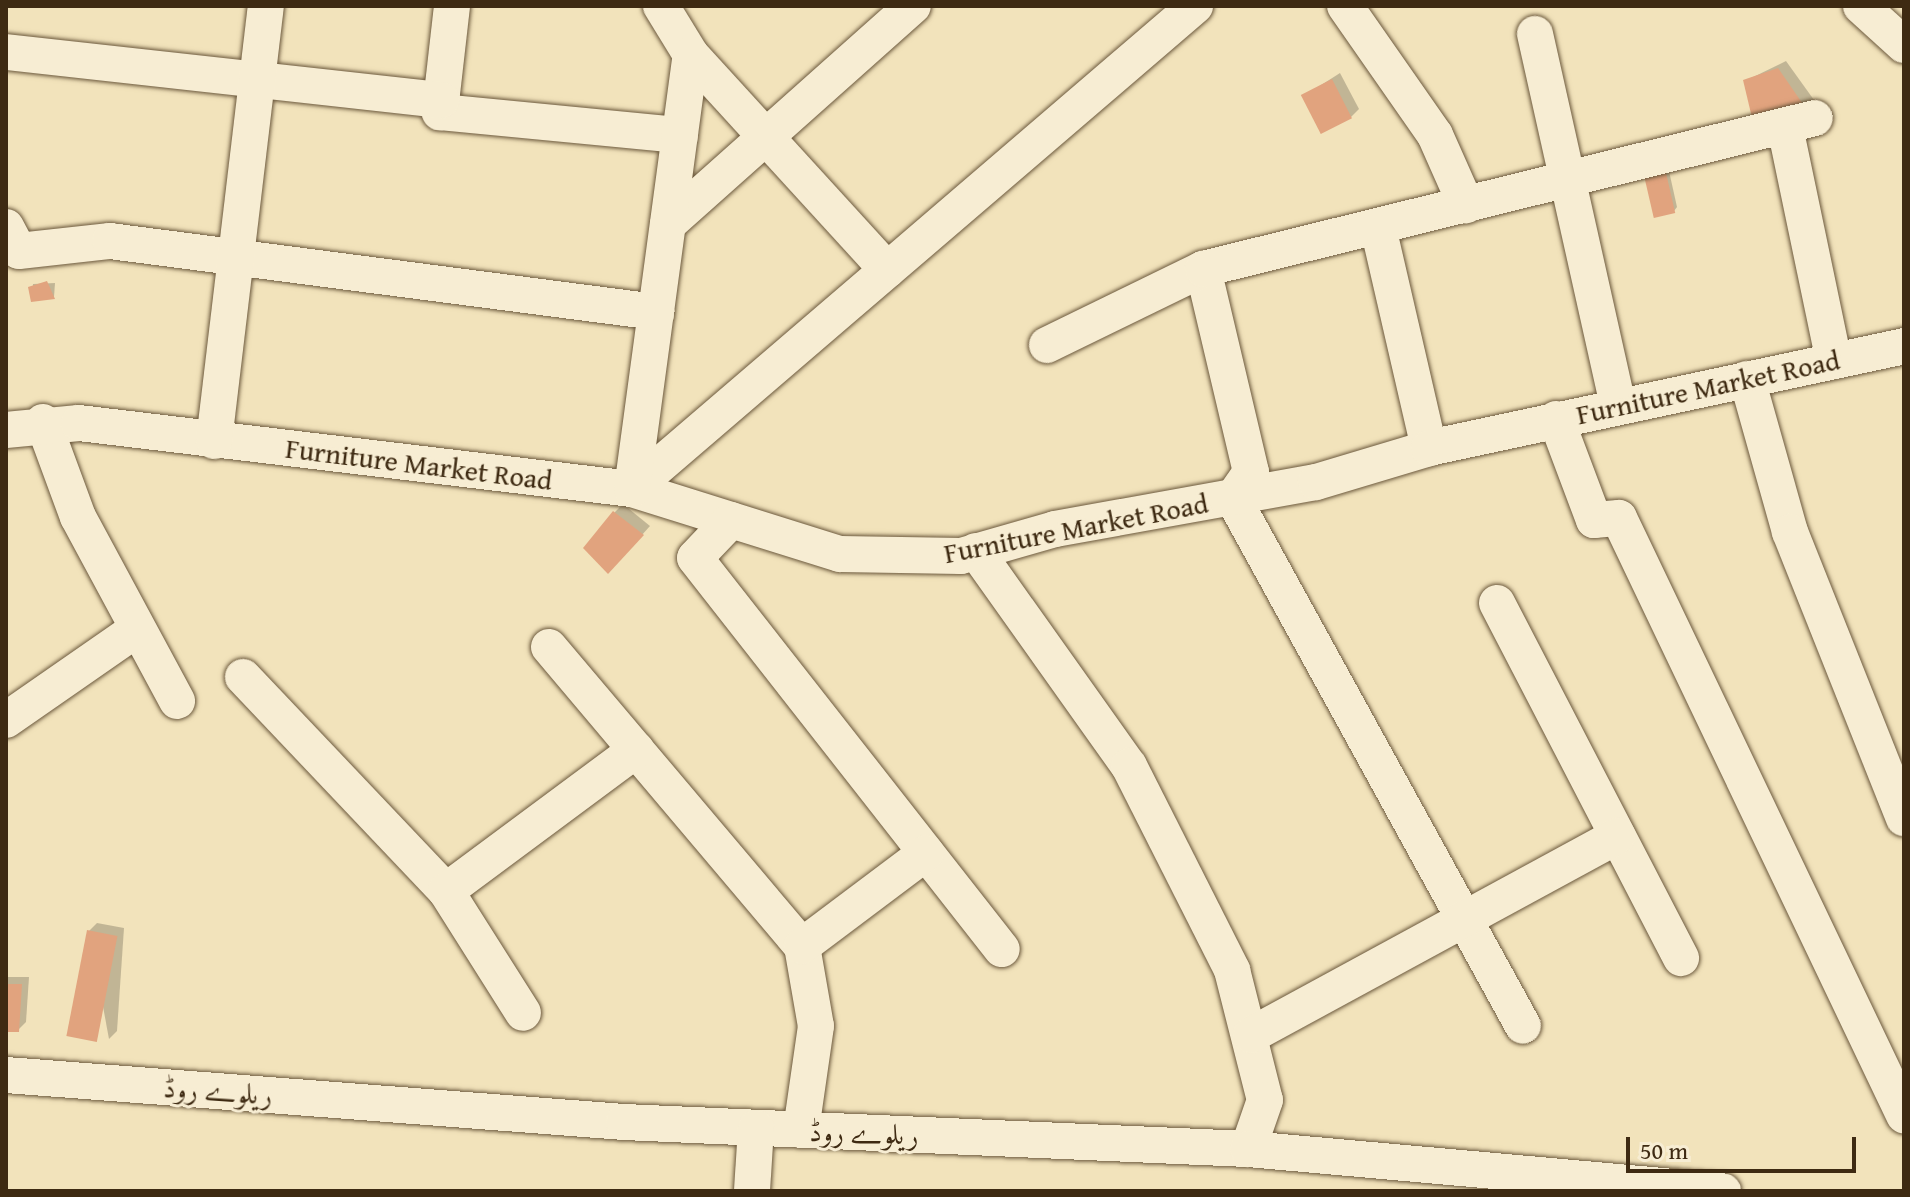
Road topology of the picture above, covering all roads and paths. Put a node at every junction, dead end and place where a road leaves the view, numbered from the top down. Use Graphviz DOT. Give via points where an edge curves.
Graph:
graph roads {
  1 [pos="266,6"];
  2 [pos="452,6"];
  3 [pos="661,6"];
  4 [pos="913,6"];
  5 [pos="1195,6"];
  6 [pos="1345,6"];
  7 [pos="1861,6"];
  8 [pos="1535,34"];
  9 [pos="1904,45"];
  10 [pos="6,52"];
  11 [pos="691,55"];
  12 [pos="257,80"];
  13 [pos="441,100"];
  14 [pos="767,134"];
  15 [pos="680,135"];
  16 [pos="1569,180"];
  17 [pos="1466,205"];
  18 [pos="668,224"];
  19 [pos="1378,227"];
  20 [pos="8,242"];
  21 [pos="236,258"];
  22 [pos="1203,269"];
  23 [pos="887,270"];
  24 [pos="656,312"];
  25 [pos="1047,345"];
  26 [pos="1904,346"];
  27 [pos="1834,361"];
  28 [pos="1747,379"];
  29 [pos="1618,406"];
  30 [pos="1556,419"];
  31 [pos="43,422"];
  32 [pos="6,430"];
  33 [pos="214,441"];
  34 [pos="1429,448"];
  35 [pos="632,489"];
  36 [pos="1233,498"];
  37 [pos="731,520"];
  38 [pos="976,551"];
  39 [pos="1497,603"];
  40 [pos="137,629"];
  41 [pos="549,647"];
  42 [pos="243,677"];
  43 [pos="177,701"];
  44 [pos="6,720"];
  45 [pos="636,750"];
  46 [pos="1904,818"];
  47 [pos="1618,836"];
  48 [pos="926,853"];
  49 [pos="446,891"];
  50 [pos="1464,916"];
  51 [pos="802,946"];
  52 [pos="1002,949"];
  53 [pos="1681,958"];
  54 [pos="523,1013"];
  55 [pos="1523,1026"];
  56 [pos="1251,1035"];
  57 [pos="6,1075"];
  58 [pos="1904,1115"];
  59 [pos="756,1128"];
  60 [pos="801,1130"];
  61 [pos="1248,1149"];
  62 [pos="752,1191"];
  63 [pos="1723,1191"];
  1 -- 12 [label="street"];
  2 -- 13 [label="street"];
  3 -- 11 [label="street"];
  4 -- 14 [label="street"];
  5 -- 23 [label="street"];
  6 -- 17 [label="street" via="1435,135"];
  7 -- 9 [label="street"];
  8 -- 16 [label="street"];
  10 -- 12 [label="street"];
  11 -- 14 [label="street"];
  11 -- 15 [label="street"];
  12 -- 13 [label="street"];
  12 -- 21 [label="street"];
  13 -- 15 [label="street" via="444,113"];
  14 -- 18 [label="street"];
  14 -- 23 [label="street"];
  15 -- 18 [label="street"];
  16 -- 17 [label="street"];
  16 -- 27 [label="street" via="1800,123"];
  16 -- 29 [label="street"];
  17 -- 19 [label="street"];
  18 -- 24 [label="street"];
  19 -- 22 [label="street"];
  19 -- 34 [label="street"];
  20 -- 21 [label="street" via="110,241"];
  21 -- 24 [label="street"];
  21 -- 33 [label="street"];
  22 -- 25 [label="street"];
  22 -- 36 [label="street" via="1251,472"];
  23 -- 35 [label="street"];
  24 -- 35 [label="street"];
  26 -- 27 [label="street, Furniture Market Road"];
  27 -- 28 [label="street, Furniture Market Road"];
  28 -- 29 [label="street, Furniture Market Road"];
  28 -- 46 [label="street" via="1790,532"];
  29 -- 30 [label="street, Furniture Market Road"];
  30 -- 34 [label="street, Furniture Market Road"];
  30 -- 58 [label="street" via="1594,520 1619,518"];
  31 -- 32 [label="street, Furniture Market Road"];
  31 -- 33 [label="street, Furniture Market Road"];
  31 -- 40 [label="street" via="78,517"];
  33 -- 35 [label="street, Furniture Market Road"];
  34 -- 36 [label="street, Furniture Market Road"];
  35 -- 37 [label="street, Furniture Market Road"];
  36 -- 38 [label="street, Furniture Market Road" via="1055,529"];
  36 -- 50 [label="street"];
  37 -- 38 [label="street, Furniture Market Road" via="840,554"];
  37 -- 48 [label="street" via="695,558"];
  38 -- 56 [label="street" via="1129,766 1232,970"];
  39 -- 47 [label="street"];
  40 -- 43 [label="street"];
  40 -- 44 [label="street"];
  41 -- 45 [label="street"];
  42 -- 49 [label="street"];
  45 -- 49 [label="street"];
  45 -- 51 [label="street"];
  47 -- 50 [label="street"];
  47 -- 53 [label="street"];
  48 -- 51 [label="street"];
  48 -- 52 [label="street"];
  49 -- 54 [label="street"];
  50 -- 55 [label="street"];
  50 -- 56 [label="street"];
  51 -- 60 [label="street" via="816,1026"];
  56 -- 61 [label="street" via="1265,1100"];
  57 -- 59 [label="street, ریلوے روڈ"];
  59 -- 60 [label="street, ریلوے روڈ"];
  59 -- 62 [label="street"];
  60 -- 61 [label="street, ریلوے روڈ"];
  61 -- 63 [label="street, ریلوے روڈ"];
}
